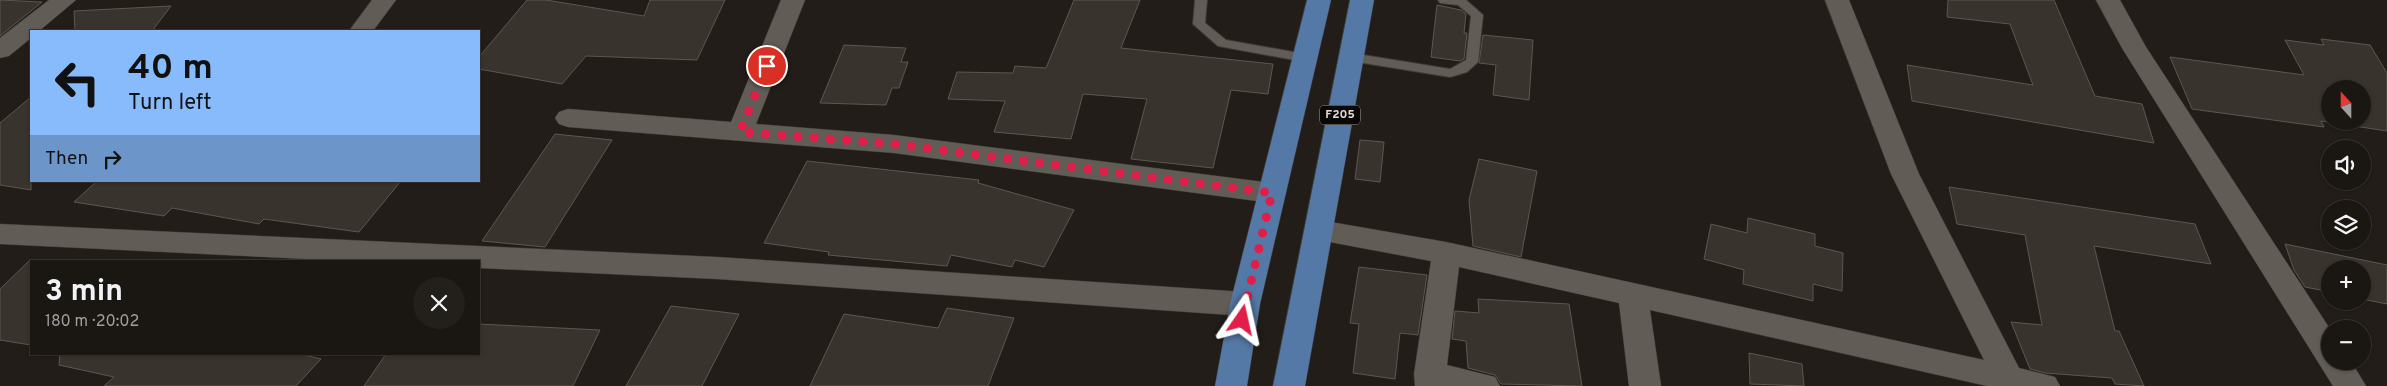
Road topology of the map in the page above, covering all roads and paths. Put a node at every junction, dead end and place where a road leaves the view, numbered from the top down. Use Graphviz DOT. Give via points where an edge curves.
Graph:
graph roads {
  1 [pos="64,0"];
  2 [pos="384,0"];
  3 [pos="793,0"];
  4 [pos="1201,0"];
  5 [pos="1319,0"];
  6 [pos="1362,0"];
  7 [pos="1444,0"];
  8 [pos="1838,0"];
  9 [pos="2108,0"];
  10 [pos="362,30"];
  11 [pos="0,50"];
  12 [pos="1351,57"];
  13 [pos="1305,58"];
  14 [pos="568,118"];
  15 [pos="740,132"];
  16 [pos="1272,193"];
  17 [pos="1319,230"];
  18 [pos="0,234"];
  19 [pos="1446,253"];
  20 [pos="1634,300"];
  21 [pos="1245,304"];
  22 [pos="2321,340"];
  23 [pos="2340,370"];
  24 [pos="2008,377"];
  25 [pos="1430,380"];
  26 [pos="1230,386"];
  27 [pos="1289,386"];
  28 [pos="1484,386"];
  29 [pos="1644,386"];
  30 [pos="2044,386"];
  31 [pos="2350,386"];
  1 -- 11 [label="street"];
  2 -- 10 [label="street"];
  3 -- 15 [label="street"];
  4 -- 13 [label="lane" via="1199,24 1222,44"];
  5 -- 13 [label="main road"];
  6 -- 12 [label="main road, F205"];
  7 -- 12 [label="lane" via="1462,2 1477,15 1472,62 1463,69 1450,73"];
  8 -- 24 [label="street" via="1905,174"];
  9 -- 22 [label="street" via="2134,48"];
  12 -- 17 [label="main road, F205"];
  13 -- 16 [label="main road"];
  14 -- 15 [label="street"];
  15 -- 16 [label="street" via="894,144"];
  16 -- 21 [label="main road"];
  17 -- 19 [label="street"];
  17 -- 27 [label="main road, F205"];
  18 -- 21 [label="street" via="717,268"];
  19 -- 24 [label="street"];
  19 -- 25 [label="street"];
  20 -- 29 [label="street"];
  21 -- 26 [label="main road"];
  23 -- 31 [label="street"];
  24 -- 30 [label="street"];
  25 -- 28 [label="street"];
}
